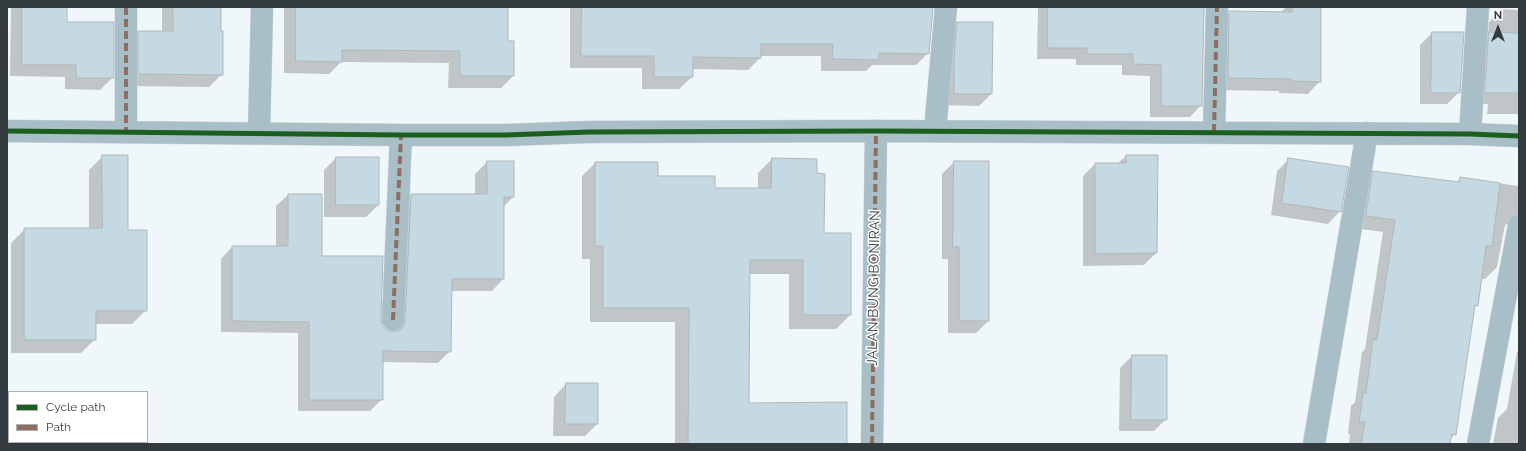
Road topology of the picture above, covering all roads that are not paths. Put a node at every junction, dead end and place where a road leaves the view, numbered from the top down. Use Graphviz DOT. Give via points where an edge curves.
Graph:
graph roads {
  1 [pos="126,7"];
  2 [pos="262,7"];
  3 [pos="946,7"];
  4 [pos="1217,7"];
  5 [pos="1478,7"];
  6 [pos="7,131"];
  7 [pos="126,132"];
  8 [pos="876,132"];
  9 [pos="935,132"];
  10 [pos="1214,132"];
  11 [pos="259,133"];
  12 [pos="1368,133"];
  13 [pos="1470,134"];
  14 [pos="401,135"];
  15 [pos="1519,136"];
  16 [pos="1519,225"];
  17 [pos="1511,314"];
  18 [pos="393,320"];
  19 [pos="872,444"];
  20 [pos="1314,444"];
  21 [pos="1478,444"];
  1 -- 7 [label="street"];
  2 -- 11 [label="street"];
  3 -- 9 [label="street"];
  4 -- 10 [label="street"];
  5 -- 13 [label="street"];
  6 -- 7 [label="street"];
  7 -- 11 [label="street"];
  8 -- 9 [label="street"];
  8 -- 14 [label="street"];
  8 -- 19 [label="street, JALAN BUNG BONIRAN"];
  9 -- 10 [label="street"];
  10 -- 12 [label="street"];
  11 -- 14 [label="street"];
  12 -- 13 [label="street"];
  12 -- 20 [label="street"];
  13 -- 15 [label="street"];
  14 -- 18 [label="street"];
  16 -- 17 [label="street"];
  17 -- 21 [label="street"];
}
